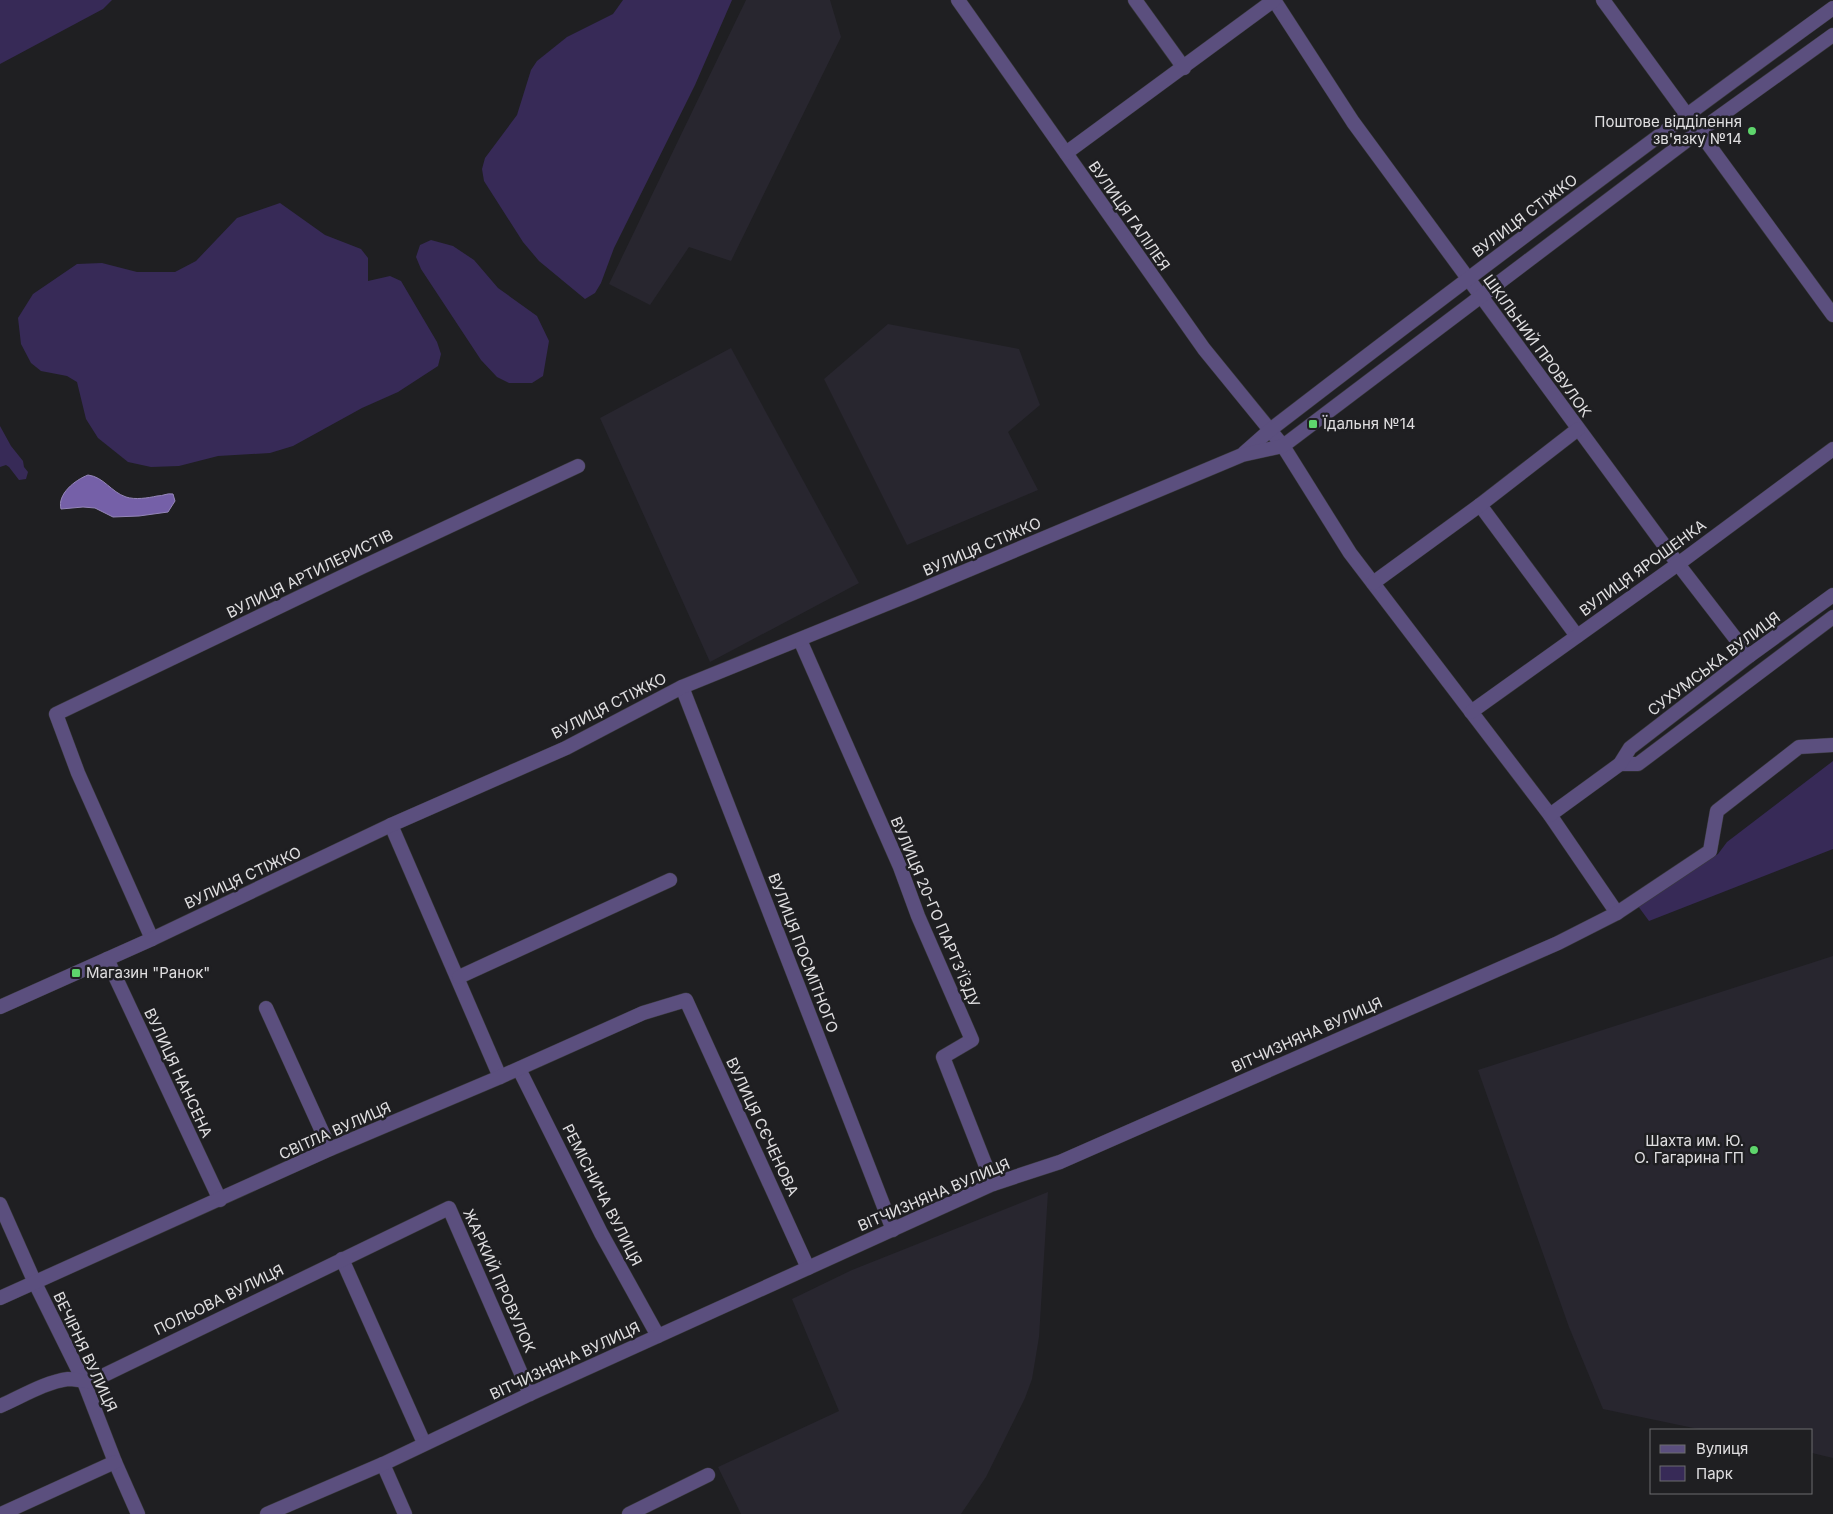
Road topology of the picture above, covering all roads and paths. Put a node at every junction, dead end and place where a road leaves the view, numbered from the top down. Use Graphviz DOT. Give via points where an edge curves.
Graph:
graph roads {
  1 [pos="958,0"];
  2 [pos="1135,0"];
  3 [pos="1274,0"];
  4 [pos="1603,0"];
  5 [pos="1833,8"];
  6 [pos="1833,34"];
  7 [pos="1184,68"];
  8 [pos="1686,115"];
  9 [pos="1698,132"];
  10 [pos="1066,153"];
  11 [pos="1468,279"];
  12 [pos="1481,297"];
  13 [pos="1833,315"];
  14 [pos="1578,429"];
  15 [pos="1270,430"];
  16 [pos="1283,446"];
  17 [pos="1833,449"];
  18 [pos="1242,455"];
  19 [pos="578,466"];
  20 [pos="1480,505"];
  21 [pos="1678,564"];
  22 [pos="1373,583"];
  23 [pos="1833,595"];
  24 [pos="1833,617"];
  25 [pos="1577,636"];
  26 [pos="800,640"];
  27 [pos="1749,656"];
  28 [pos="682,687"];
  29 [pos="1471,712"];
  30 [pos="1833,744"];
  31 [pos="1620,764"];
  32 [pos="1550,815"];
  33 [pos="391,825"];
  34 [pos="670,880"];
  35 [pos="1617,913"];
  36 [pos="152,939"];
  37 [pos="107,959"];
  38 [pos="458,977"];
  39 [pos="686,1000"];
  40 [pos="0,1006"];
  41 [pos="266,1008"];
  42 [pos="519,1069"];
  43 [pos="500,1077"];
  44 [pos="330,1150"];
  45 [pos="993,1184"];
  46 [pos="220,1200"];
  47 [pos="0,1204"];
  48 [pos="450,1208"];
  49 [pos="893,1230"];
  50 [pos="342,1259"];
  51 [pos="808,1268"];
  52 [pos="35,1283"];
  53 [pos="0,1298"];
  54 [pos="658,1336"];
  55 [pos="84,1382"];
  56 [pos="530,1394"];
  57 [pos="0,1406"];
  58 [pos="424,1443"];
  59 [pos="114,1462"];
  60 [pos="383,1464"];
  61 [pos="708,1475"];
  62 [pos="1,1514"];
  63 [pos="138,1514"];
  64 [pos="268,1514"];
  65 [pos="405,1514"];
  66 [pos="629,1514"];
  1 -- 10 [label="street, ВУЛИЦЯ ГАЛІЛЕЯ"];
  2 -- 7 [label="street"];
  3 -- 7 [label="street"];
  3 -- 11 [label="street, ШКІЛЬНИЙ ПРОВУЛОК" via="1353,122"];
  4 -- 8 [label="street"];
  5 -- 8 [label="street, ВУЛИЦЯ СТІЖКО"];
  6 -- 9 [label="street, ВУЛИЦЯ СТІЖКО"];
  7 -- 10 [label="street"];
  8 -- 9 [label="street"];
  8 -- 11 [label="street, ВУЛИЦЯ СТІЖКО"];
  9 -- 12 [label="street, ВУЛИЦЯ СТІЖКО"];
  9 -- 13 [label="street"];
  10 -- 15 [label="street, ВУЛИЦЯ ГАЛІЛЕЯ" via="1204,349"];
  11 -- 12 [label="street, ШКІЛЬНИЙ ПРОВУЛОК"];
  11 -- 15 [label="street, ВУЛИЦЯ СТІЖКО"];
  12 -- 14 [label="street, ШКІЛЬНИЙ ПРОВУЛОК"];
  12 -- 16 [label="street, ВУЛИЦЯ СТІЖКО"];
  14 -- 20 [label="street"];
  14 -- 21 [label="street, ШКІЛЬНИЙ ПРОВУЛОК"];
  15 -- 16 [label="street, ВУЛИЦЯ ГАЛІЛЕЯ"];
  15 -- 18 [label="street, ВУЛИЦЯ СТІЖКО"];
  16 -- 18 [label="street, ВУЛИЦЯ СТІЖКО"];
  16 -- 22 [label="street, ВУЛИЦЯ ГАЛІЛЕЯ" via="1350,553"];
  17 -- 21 [label="street, ВУЛИЦЯ ЯРОШЕНКА"];
  18 -- 26 [label="street, ВУЛИЦЯ СТІЖКО"];
  19 -- 36 [label="street, ВУЛИЦЯ АРТИЛЕРИСТІВ" via="56,714 78,773"];
  20 -- 22 [label="street"];
  20 -- 25 [label="street"];
  21 -- 25 [label="street, ВУЛИЦЯ ЯРОШЕНКА"];
  21 -- 27 [label="street, ШКІЛЬНИЙ ПРОВУЛОК"];
  22 -- 29 [label="street, ВУЛИЦЯ ГАЛІЛЕЯ"];
  23 -- 27 [label="street, СУХУМСЬКА ВУЛИЦЯ"];
  24 -- 31 [label="street, СУХУМСЬКА ВУЛИЦЯ" via="1638,764"];
  25 -- 29 [label="street, ВУЛИЦЯ ЯРОШЕНКА"];
  26 -- 28 [label="street, ВУЛИЦЯ СТІЖКО"];
  26 -- 45 [label="street, ВУЛИЦЯ 20-ГО ПАРТЗ'ЇЗДУ" via="972,1040 943,1057"];
  27 -- 31 [label="street, СУХУМСЬКА ВУЛИЦЯ" via="1630,748"];
  28 -- 33 [label="street, ВУЛИЦЯ СТІЖКО" via="566,748"];
  28 -- 49 [label="street, ВУЛИЦЯ ПОСМІТНОГО"];
  29 -- 32 [label="street, ВУЛИЦЯ ГАЛІЛЕЯ"];
  30 -- 35 [label="street, ВІТЧИЗНЯНА ВУЛИЦЯ" via="1799,747 1717,811 1710,851"];
  31 -- 32 [label="street, СУХУМСЬКА ВУЛИЦЯ"];
  32 -- 35 [label="street, ВУЛИЦЯ ГАЛІЛЕЯ"];
  33 -- 36 [label="street, ВУЛИЦЯ СТІЖКО"];
  33 -- 38 [label="street"];
  34 -- 38 [label="street"];
  35 -- 45 [label="street, ВІТЧИЗНЯНА ВУЛИЦЯ" via="1558,943 1060,1162"];
  36 -- 37 [label="street, ВУЛИЦЯ СТІЖКО"];
  37 -- 40 [label="street, ВУЛИЦЯ СТІЖКО"];
  37 -- 46 [label="street, ВУЛИЦЯ НАНСЕНА"];
  38 -- 43 [label="street"];
  39 -- 42 [label="street, СВІТЛА ВУЛИЦЯ" via="643,1013"];
  39 -- 51 [label="street, ВУЛИЦЯ СЄЧЕНОВА"];
  41 -- 44 [label="street"];
  42 -- 43 [label="street, СВІТЛА ВУЛИЦЯ"];
  42 -- 54 [label="street, РЕМІСНИЧА ВУЛИЦЯ" via="601,1233"];
  43 -- 44 [label="street, СВІТЛА ВУЛИЦЯ"];
  44 -- 46 [label="street, СВІТЛА ВУЛИЦЯ"];
  45 -- 49 [label="street, ВІТЧИЗНЯНА ВУЛИЦЯ"];
  46 -- 52 [label="street, СВІТЛА ВУЛИЦЯ"];
  47 -- 52 [label="street, ВЕЧІРНЯ ВУЛИЦЯ"];
  48 -- 50 [label="street, ПОЛЬОВА ВУЛИЦЯ"];
  48 -- 56 [label="street, ЖАРКИЙ ПРОВУЛОК"];
  49 -- 51 [label="street, ВІТЧИЗНЯНА ВУЛИЦЯ"];
  50 -- 55 [label="street, ПОЛЬОВА ВУЛИЦЯ" via="92,1381"];
  50 -- 58 [label="street"];
  51 -- 54 [label="street, ВІТЧИЗНЯНА ВУЛИЦЯ"];
  52 -- 53 [label="street, СВІТЛА ВУЛИЦЯ"];
  52 -- 55 [label="street, ВЕЧІРНЯ ВУЛИЦЯ"];
  54 -- 56 [label="street, ВІТЧИЗНЯНА ВУЛИЦЯ"];
  55 -- 57 [label="street, ПОЛЬОВА ВУЛИЦЯ" via="52,1383"];
  55 -- 59 [label="street, ВЕЧІРНЯ ВУЛИЦЯ"];
  56 -- 58 [label="street, ВІТЧИЗНЯНА ВУЛИЦЯ"];
  58 -- 60 [label="street, ВІТЧИЗНЯНА ВУЛИЦЯ"];
  59 -- 62 [label="street"];
  59 -- 63 [label="street, ВЕЧІРНЯ ВУЛИЦЯ"];
  60 -- 64 [label="street, ВІТЧИЗНЯНА ВУЛИЦЯ"];
  60 -- 65 [label="street"];
  61 -- 66 [label="street"];
}
